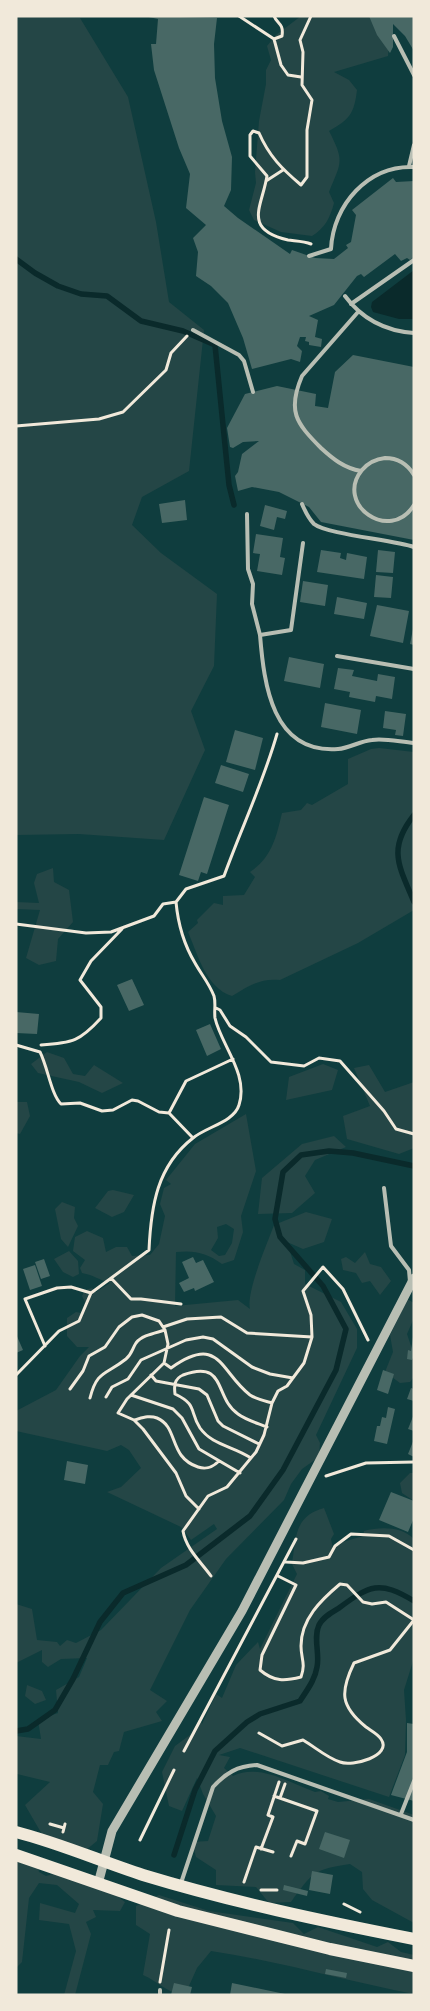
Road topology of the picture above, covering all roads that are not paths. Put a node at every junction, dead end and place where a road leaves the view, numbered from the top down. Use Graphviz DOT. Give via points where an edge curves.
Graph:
graph roads {
  1 [pos="394,36"];
  2 [pos="414,75"];
  3 [pos="414,145"];
  4 [pos="411,167"];
  5 [pos="309,256"];
  6 [pos="414,260"];
  7 [pos="345,296"];
  8 [pos="351,304"];
  9 [pos="358,312"];
  10 [pos="192,330"];
  11 [pos="414,333"];
  12 [pos="253,392"];
  13 [pos="361,471"];
  14 [pos="414,475"];
  15 [pos="302,504"];
  16 [pos="414,505"];
  17 [pos="247,514"];
  18 [pos="303,543"];
  19 [pos="414,547"];
  20 [pos="260,635"];
  21 [pos="337,656"];
  22 [pos="414,669"];
  23 [pos="414,743"];
  24 [pos="384,1188"];
  25 [pos="412,1282"];
  26 [pos="414,1781"];
  27 [pos="401,1814"];
  28 [pos="414,1820"];
  29 [pos="16,1832"];
  30 [pos="16,1855"];
  31 [pos="104,1862"];
  32 [pos="98,1884"];
  33 [pos="180,1886"];
  34 [pos="414,1939"];
  35 [pos="414,1966"];
  1 -- 2 [label="lane"];
  3 -- 4 [label="lane"];
  4 -- 5 [label="lane" via="390,170 357,190 344,204 336,222 331,248"];
  6 -- 8 [label="lane"];
  7 -- 8 [label="lane"];
  8 -- 9 [label="lane"];
  9 -- 11 [label="lane" via="377,325"];
  9 -- 13 [label="lane" via="302,376 295,403 301,428 334,460"];
  10 -- 12 [label="lane" via="239,355"];
  13 -- 14 [label="lane" via="367,464 386,458 404,464"];
  13 -- 16 [label="lane" via="356,480 356,500 368,516 387,521 397,519"];
  15 -- 19 [label="lane" via="307,517 316,525"];
  17 -- 20 [label="lane" via="248,569"];
  18 -- 20 [label="lane" via="291,630"];
  20 -- 23 [label="lane" via="265,682 280,723 305,744 339,749 372,740"];
  21 -- 22 [label="lane"];
  24 -- 25 [label="lane" via="391,1246 409,1270"];
  25 -- 31 [label="street" via="242,1611 112,1831"];
  26 -- 27 [label="lane"];
  27 -- 28 [label="lane"];
  27 -- 33 [label="lane" via="257,1765 240,1766 224,1775 213,1787"];
  29 -- 31 [label="main road" via="59,1844"];
  30 -- 32 [label="main road"];
  31 -- 32 [label="street"];
  31 -- 33 [label="main road"];
  32 -- 35 [label="main road" via="230,1926"];
  33 -- 34 [label="main road" via="272,1910"];
}
